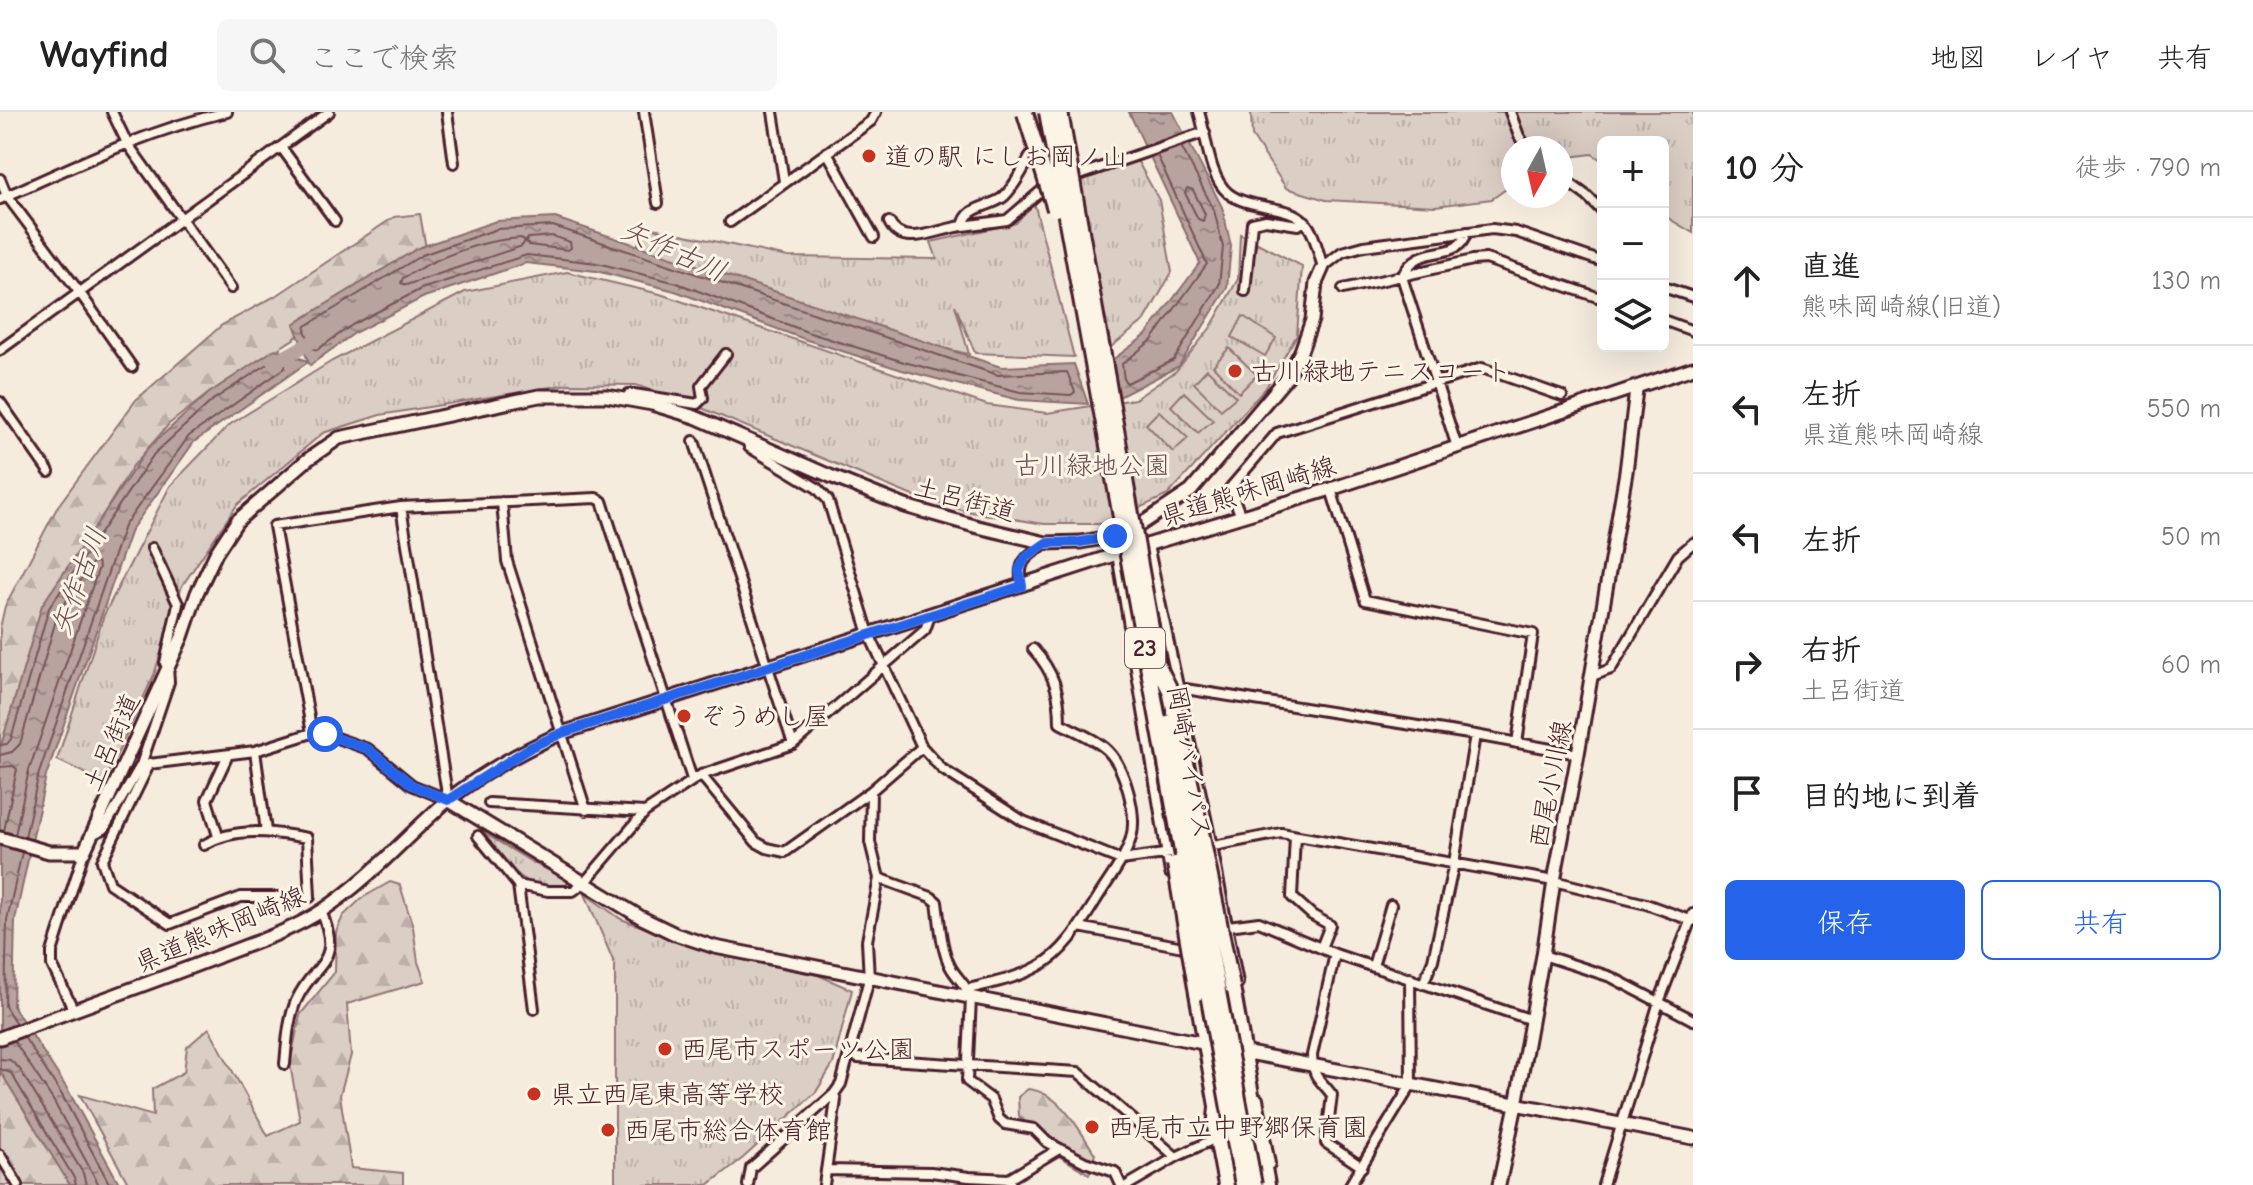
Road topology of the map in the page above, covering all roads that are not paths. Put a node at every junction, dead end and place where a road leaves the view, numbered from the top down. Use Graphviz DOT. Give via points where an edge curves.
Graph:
graph roads {
  1 [pos="112,112"];
  2 [pos="227,112"];
  3 [pos="329,112"];
  4 [pos="447,112"];
  5 [pos="644,112"];
  6 [pos="773,112"];
  7 [pos="876,112"];
  8 [pos="1047,112"];
  9 [pos="1057,112"];
  10 [pos="1199,112"];
  11 [pos="1510,112"];
  12 [pos="1025,113"];
  13 [pos="1205,132"];
  14 [pos="1519,136"];
  15 [pos="127,143"];
  16 [pos="281,147"];
  17 [pos="827,152"];
  18 [pos="454,163"];
  19 [pos="0,179"];
  20 [pos="784,181"];
  21 [pos="1573,186"];
  22 [pos="4,197"];
  23 [pos="658,203"];
  24 [pos="1599,208"];
  25 [pos="182,220"];
  26 [pos="335,221"];
  27 [pos="1305,221"];
  28 [pos="730,222"];
  29 [pos="889,222"];
  30 [pos="963,226"];
  31 [pos="1467,232"];
  32 [pos="874,237"];
  33 [pos="1317,250"];
  34 [pos="1342,252"];
  35 [pos="1597,260"];
  36 [pos="1323,267"];
  37 [pos="1402,277"];
  38 [pos="231,288"];
  39 [pos="1343,289"];
  40 [pos="1669,289"];
  41 [pos="1245,291"];
  42 [pos="80,293"];
  43 [pos="1597,297"];
  44 [pos="1693,297"];
  45 [pos="1669,322"];
  46 [pos="1693,331"];
  47 [pos="1087,332"];
  48 [pos="0,350"];
  49 [pos="726,354"];
  50 [pos="132,367"];
  51 [pos="1693,368"];
  52 [pos="1435,384"];
  53 [pos="1636,390"];
  54 [pos="1562,396"];
  55 [pos="627,399"];
  56 [pos="0,402"];
  57 [pos="747,438"];
  58 [pos="694,441"];
  59 [pos="1457,447"];
  60 [pos="49,472"];
  61 [pos="1331,489"];
  62 [pos="502,502"];
  63 [pos="401,507"];
  64 [pos="1241,517"];
  65 [pos="1046,543"];
  66 [pos="1693,543"];
  67 [pos="1148,545"];
  68 [pos="152,548"];
  69 [pos="1117,554"];
  70 [pos="1022,586"];
  71 [pos="930,616"];
  72 [pos="869,634"];
  73 [pos="1033,649"];
  74 [pos="1157,664"];
  75 [pos="883,666"];
  76 [pos="168,667"];
  77 [pos="769,668"];
  78 [pos="1592,676"];
  79 [pos="1179,688"];
  80 [pos="1153,695"];
  81 [pos="666,699"];
  82 [pos="312,733"];
  83 [pos="562,733"];
  84 [pos="1475,735"];
  85 [pos="1517,743"];
  86 [pos="793,744"];
  87 [pos="922,747"];
  88 [pos="255,751"];
  89 [pos="1578,754"];
  90 [pos="228,755"];
  91 [pos="146,764"];
  92 [pos="697,777"];
  93 [pos="871,791"];
  94 [pos="448,800"];
  95 [pos="489,803"];
  96 [pos="586,810"];
  97 [pos="645,812"];
  98 [pos="266,831"];
  99 [pos="93,834"];
  100 [pos="218,836"];
  101 [pos="478,836"];
  102 [pos="1295,836"];
  103 [pos="0,838"];
  104 [pos="204,845"];
  105 [pos="1212,846"];
  106 [pos="84,852"];
  107 [pos="1166,854"];
  108 [pos="1121,860"];
  109 [pos="1454,863"];
  110 [pos="879,878"];
  111 [pos="1554,881"];
  112 [pos="585,882"];
  113 [pos="518,885"];
  114 [pos="1391,905"];
  115 [pos="321,911"];
  116 [pos="1692,918"];
  117 [pos="1228,926"];
  118 [pos="1079,927"];
  119 [pos="1183,947"];
  120 [pos="1321,948"];
  121 [pos="1335,954"];
  122 [pos="1543,955"];
  123 [pos="1373,966"];
  124 [pos="1410,978"];
  125 [pos="869,979"];
  126 [pos="1423,984"];
  127 [pos="1232,992"];
  128 [pos="970,994"];
  129 [pos="1659,1002"];
  130 [pos="73,1009"];
  131 [pos="534,1009"];
  132 [pos="1201,1016"];
  133 [pos="1532,1020"];
  134 [pos="1693,1020"];
  135 [pos="0,1038"];
  136 [pos="1206,1044"];
  137 [pos="1244,1052"];
  138 [pos="858,1058"];
  139 [pos="285,1064"];
  140 [pos="968,1064"];
  141 [pos="1312,1066"];
  142 [pos="1249,1080"];
  143 [pos="1411,1085"];
  144 [pos="834,1094"];
  145 [pos="1516,1105"];
  146 [pos="1218,1110"];
  147 [pos="1620,1125"];
  148 [pos="1693,1138"];
  149 [pos="1214,1139"];
  150 [pos="1059,1149"];
  151 [pos="0,1155"];
  152 [pos="1176,1157"];
  153 [pos="1362,1167"];
  154 [pos="826,1170"];
  155 [pos="1010,1182"];
  156 [pos="18,1185"];
  157 [pos="748,1185"];
  158 [pos="824,1185"];
  159 [pos="1121,1185"];
  160 [pos="1128,1185"];
  161 [pos="1223,1185"];
  162 [pos="1231,1185"];
  163 [pos="1243,1185"];
  164 [pos="1254,1185"];
  165 [pos="1267,1185"];
  166 [pos="1274,1185"];
  167 [pos="1350,1185"];
  168 [pos="1499,1185"];
  169 [pos="1603,1185"];
  1 -- 15 [label="street"];
  2 -- 15 [label="street"];
  3 -- 16 [label="street"];
  4 -- 18 [label="street"];
  5 -- 23 [label="street"];
  6 -- 20 [label="street"];
  7 -- 17 [label="street"];
  8 -- 47 [label="highway, 岡崎バイパス / 23, bridge"];
  9 -- 30 [label="street" via="1003,198 970,212"];
  9 -- 74 [label="highway, 岡崎バイパス / 23, bridge"];
  10 -- 13 [label="street"];
  11 -- 14 [label="street"];
  12 -- 47 [label="highway, 23, bridge" via="1052,193"];
  13 -- 27 [label="street" via="1215,173 1228,193"];
  13 -- 30 [label="street" via="1088,170 1041,191 1007,220"];
  15 -- 22 [label="street"];
  15 -- 25 [label="street"];
  16 -- 25 [label="street"];
  16 -- 26 [label="street"];
  17 -- 20 [label="street"];
  17 -- 32 [label="street"];
  19 -- 22 [label="street"];
  20 -- 28 [label="street"];
  21 -- 24 [label="street"];
  22 -- 42 [label="street"];
  25 -- 38 [label="street"];
  25 -- 42 [label="street"];
  27 -- 33 [label="street"];
  27 -- 41 [label="street" via="1252,223"];
  29 -- 30 [label="street" via="899,233 915,237"];
  31 -- 34 [label="street"];
  31 -- 35 [label="street" via="1516,232"];
  31 -- 37 [label="street" via="1456,247 1409,262"];
  33 -- 34 [label="street" via="1331,256"];
  33 -- 36 [label="street"];
  34 -- 36 [label="street"];
  36 -- 65 [label="street, 土呂街道" via="1312,320 1288,376 1191,491 1125,533"];
  37 -- 39 [label="street"];
  37 -- 43 [label="street" via="1486,259"];
  37 -- 52 [label="street"];
  40 -- 44 [label="street"];
  42 -- 48 [label="street"];
  42 -- 50 [label="street"];
  45 -- 46 [label="street"];
  47 -- 80 [label="highway, 岡崎バイパス / 23, bridge"];
  49 -- 55 [label="street" via="701,386 703,398 697,404 634,394"];
  51 -- 53 [label="street, 県道熊味岡崎線"];
  52 -- 54 [label="street" via="1482,368"];
  52 -- 59 [label="street"];
  52 -- 64 [label="street" via="1277,433 1230,488"];
  53 -- 59 [label="street, 県道熊味岡崎線"];
  53 -- 78 [label="street, 西尾小川線"];
  55 -- 57 [label="street, 土呂街道"];
  55 -- 76 [label="street, 土呂街道" via="539,396 339,438 237,521 197,593"];
  56 -- 60 [label="street"];
  57 -- 65 [label="street, 土呂街道" via="905,506"];
  57 -- 72 [label="street" via="749,447 828,500"];
  58 -- 77 [label="street"];
  59 -- 61 [label="street, 県道熊味岡崎線"];
  61 -- 64 [label="street, 県道熊味岡崎線"];
  61 -- 85 [label="street" via="1365,600 1533,634"];
  62 -- 63 [label="street"];
  62 -- 81 [label="street" via="602,501"];
  62 -- 83 [label="street" via="507,561"];
  63 -- 82 [label="street" via="274,526"];
  63 -- 94 [label="street"];
  64 -- 67 [label="street, 県道熊味岡崎線"];
  65 -- 70 [label="street" via="1026,557 1019,570"];
  66 -- 78 [label="street" via="1678,556 1611,669"];
  67 -- 69 [label="street, 県道熊味岡崎線"];
  67 -- 79 [label="street"];
  68 -- 76 [label="street" via="178,604 166,652"];
  69 -- 70 [label="street, 県道熊味岡崎線"];
  69 -- 107 [label="street"];
  70 -- 71 [label="street, 県道熊味岡崎線"];
  71 -- 72 [label="street, 県道熊味岡崎線"];
  71 -- 75 [label="street" via="925,630"];
  72 -- 75 [label="street"];
  72 -- 77 [label="street, 県道熊味岡崎線"];
  73 -- 108 [label="street" via="1053,676 1060,723 1107,750 1128,784 1132,835"];
  74 -- 127 [label="highway, 23, bridge" via="1170,690"];
  74 -- 164 [label="highway, 岡崎バイパス / 23, bridge"];
  75 -- 86 [label="street"];
  75 -- 87 [label="street"];
  76 -- 91 [label="street" via="169,682"];
  76 -- 99 [label="street, 土呂街道"];
  77 -- 81 [label="street, 県道熊味岡崎線"];
  77 -- 86 [label="street"];
  78 -- 89 [label="street, 西尾小川線"];
  79 -- 84 [label="street"];
  79 -- 105 [label="street"];
  80 -- 132 [label="highway, 23, bridge" via="1170,836"];
  80 -- 163 [label="highway, 岡崎バイパス / 23, bridge"];
  81 -- 83 [label="street, 県道熊味岡崎線"];
  81 -- 92 [label="street"];
  82 -- 88 [label="street"];
  82 -- 94 [label="street" via="368,749 412,785"];
  83 -- 94 [label="street, 県道熊味岡崎線" via="520,753"];
  83 -- 96 [label="street"];
  84 -- 85 [label="street"];
  84 -- 109 [label="street"];
  85 -- 89 [label="street"];
  86 -- 92 [label="street"];
  87 -- 93 [label="street"];
  87 -- 108 [label="street" via="942,769 1023,821"];
  88 -- 90 [label="street"];
  88 -- 98 [label="street"];
  89 -- 111 [label="street, 西尾小川線"];
  90 -- 91 [label="street"];
  90 -- 100 [label="street" via="207,800"];
  91 -- 98 [label="street" via="102,861 110,884 170,924 241,897 310,897 307,838"];
  91 -- 99 [label="street" via="104,829"];
  92 -- 93 [label="street" via="756,842 785,852"];
  92 -- 97 [label="street"];
  93 -- 110 [label="street" via="870,842"];
  94 -- 112 [label="street"];
  94 -- 115 [label="street, 県道熊味岡崎線" via="387,859"];
  95 -- 96 [label="street"];
  96 -- 97 [label="street"];
  97 -- 112 [label="street"];
  98 -- 100 [label="street"];
  99 -- 106 [label="street, 土呂街道"];
  100 -- 104 [label="street"];
  101 -- 113 [label="street"];
  102 -- 105 [label="street" via="1281,833"];
  102 -- 109 [label="street"];
  102 -- 120 [label="street" via="1292,897 1330,925"];
  103 -- 106 [label="street" via="49,852"];
  105 -- 107 [label="street"];
  105 -- 117 [label="street"];
  106 -- 130 [label="street" via="52,952 52,965"];
  107 -- 108 [label="street"];
  107 -- 119 [label="street"];
  108 -- 118 [label="street"];
  109 -- 111 [label="street"];
  109 -- 126 [label="street"];
  110 -- 125 [label="street" via="867,941"];
  110 -- 128 [label="street" via="937,902 948,960"];
  111 -- 116 [label="street"];
  111 -- 122 [label="street, 西尾小川線"];
  112 -- 113 [label="street" via="573,891"];
  112 -- 125 [label="street" via="642,918 702,943"];
  113 -- 131 [label="street"];
  114 -- 123 [label="street"];
  115 -- 130 [label="street, 県道熊味岡崎線" via="127,993"];
  115 -- 139 [label="street" via="329,930 328,957 296,1003"];
  116 -- 129 [label="street"];
  117 -- 120 [label="street" via="1259,922"];
  117 -- 127 [label="street" via="1238,985"];
  118 -- 119 [label="street"];
  118 -- 128 [label="street" via="1039,967"];
  119 -- 132 [label="street" via="1194,1006"];
  120 -- 121 [label="street"];
  121 -- 123 [label="street"];
  121 -- 141 [label="street"];
  122 -- 129 [label="street" via="1611,977"];
  122 -- 133 [label="street, 西尾小川線"];
  123 -- 124 [label="street"];
  124 -- 126 [label="street"];
  124 -- 143 [label="street"];
  125 -- 128 [label="street"];
  125 -- 144 [label="street"];
  126 -- 133 [label="street"];
  127 -- 137 [label="highway, 23"];
  128 -- 136 [label="street"];
  128 -- 140 [label="street"];
  129 -- 134 [label="street"];
  129 -- 147 [label="street"];
  130 -- 135 [label="street, 県道熊味岡崎線"];
  132 -- 136 [label="highway, 23"];
  133 -- 145 [label="street, 西尾小川線"];
  136 -- 137 [label="street"];
  136 -- 146 [label="highway, 23"];
  137 -- 141 [label="street"];
  137 -- 142 [label="highway, 23"];
  138 -- 140 [label="street"];
  140 -- 150 [label="street" via="967,1081 991,1099 999,1119 1034,1129"];
  140 -- 152 [label="street" via="1078,1072"];
  141 -- 143 [label="street"];
  141 -- 153 [label="street" via="1332,1095 1326,1143"];
  142 -- 165 [label="highway, 23"];
  142 -- 166 [label="street" via="1262,1114"];
  143 -- 145 [label="street"];
  143 -- 153 [label="street"];
  144 -- 154 [label="street"];
  144 -- 157 [label="street" via="751,1168"];
  145 -- 147 [label="street"];
  145 -- 168 [label="street, 西尾小川線"];
  146 -- 149 [label="street" via="1212,1111"];
  146 -- 162 [label="highway, 23"];
  147 -- 148 [label="street"];
  147 -- 169 [label="street"];
  149 -- 152 [label="street"];
  149 -- 161 [label="street"];
  150 -- 155 [label="street"];
  150 -- 159 [label="street" via="1115,1172"];
  151 -- 156 [label="street"];
  152 -- 160 [label="street"];
  153 -- 167 [label="street"];
  154 -- 155 [label="street" via="931,1172"];
  154 -- 158 [label="street"];
}
